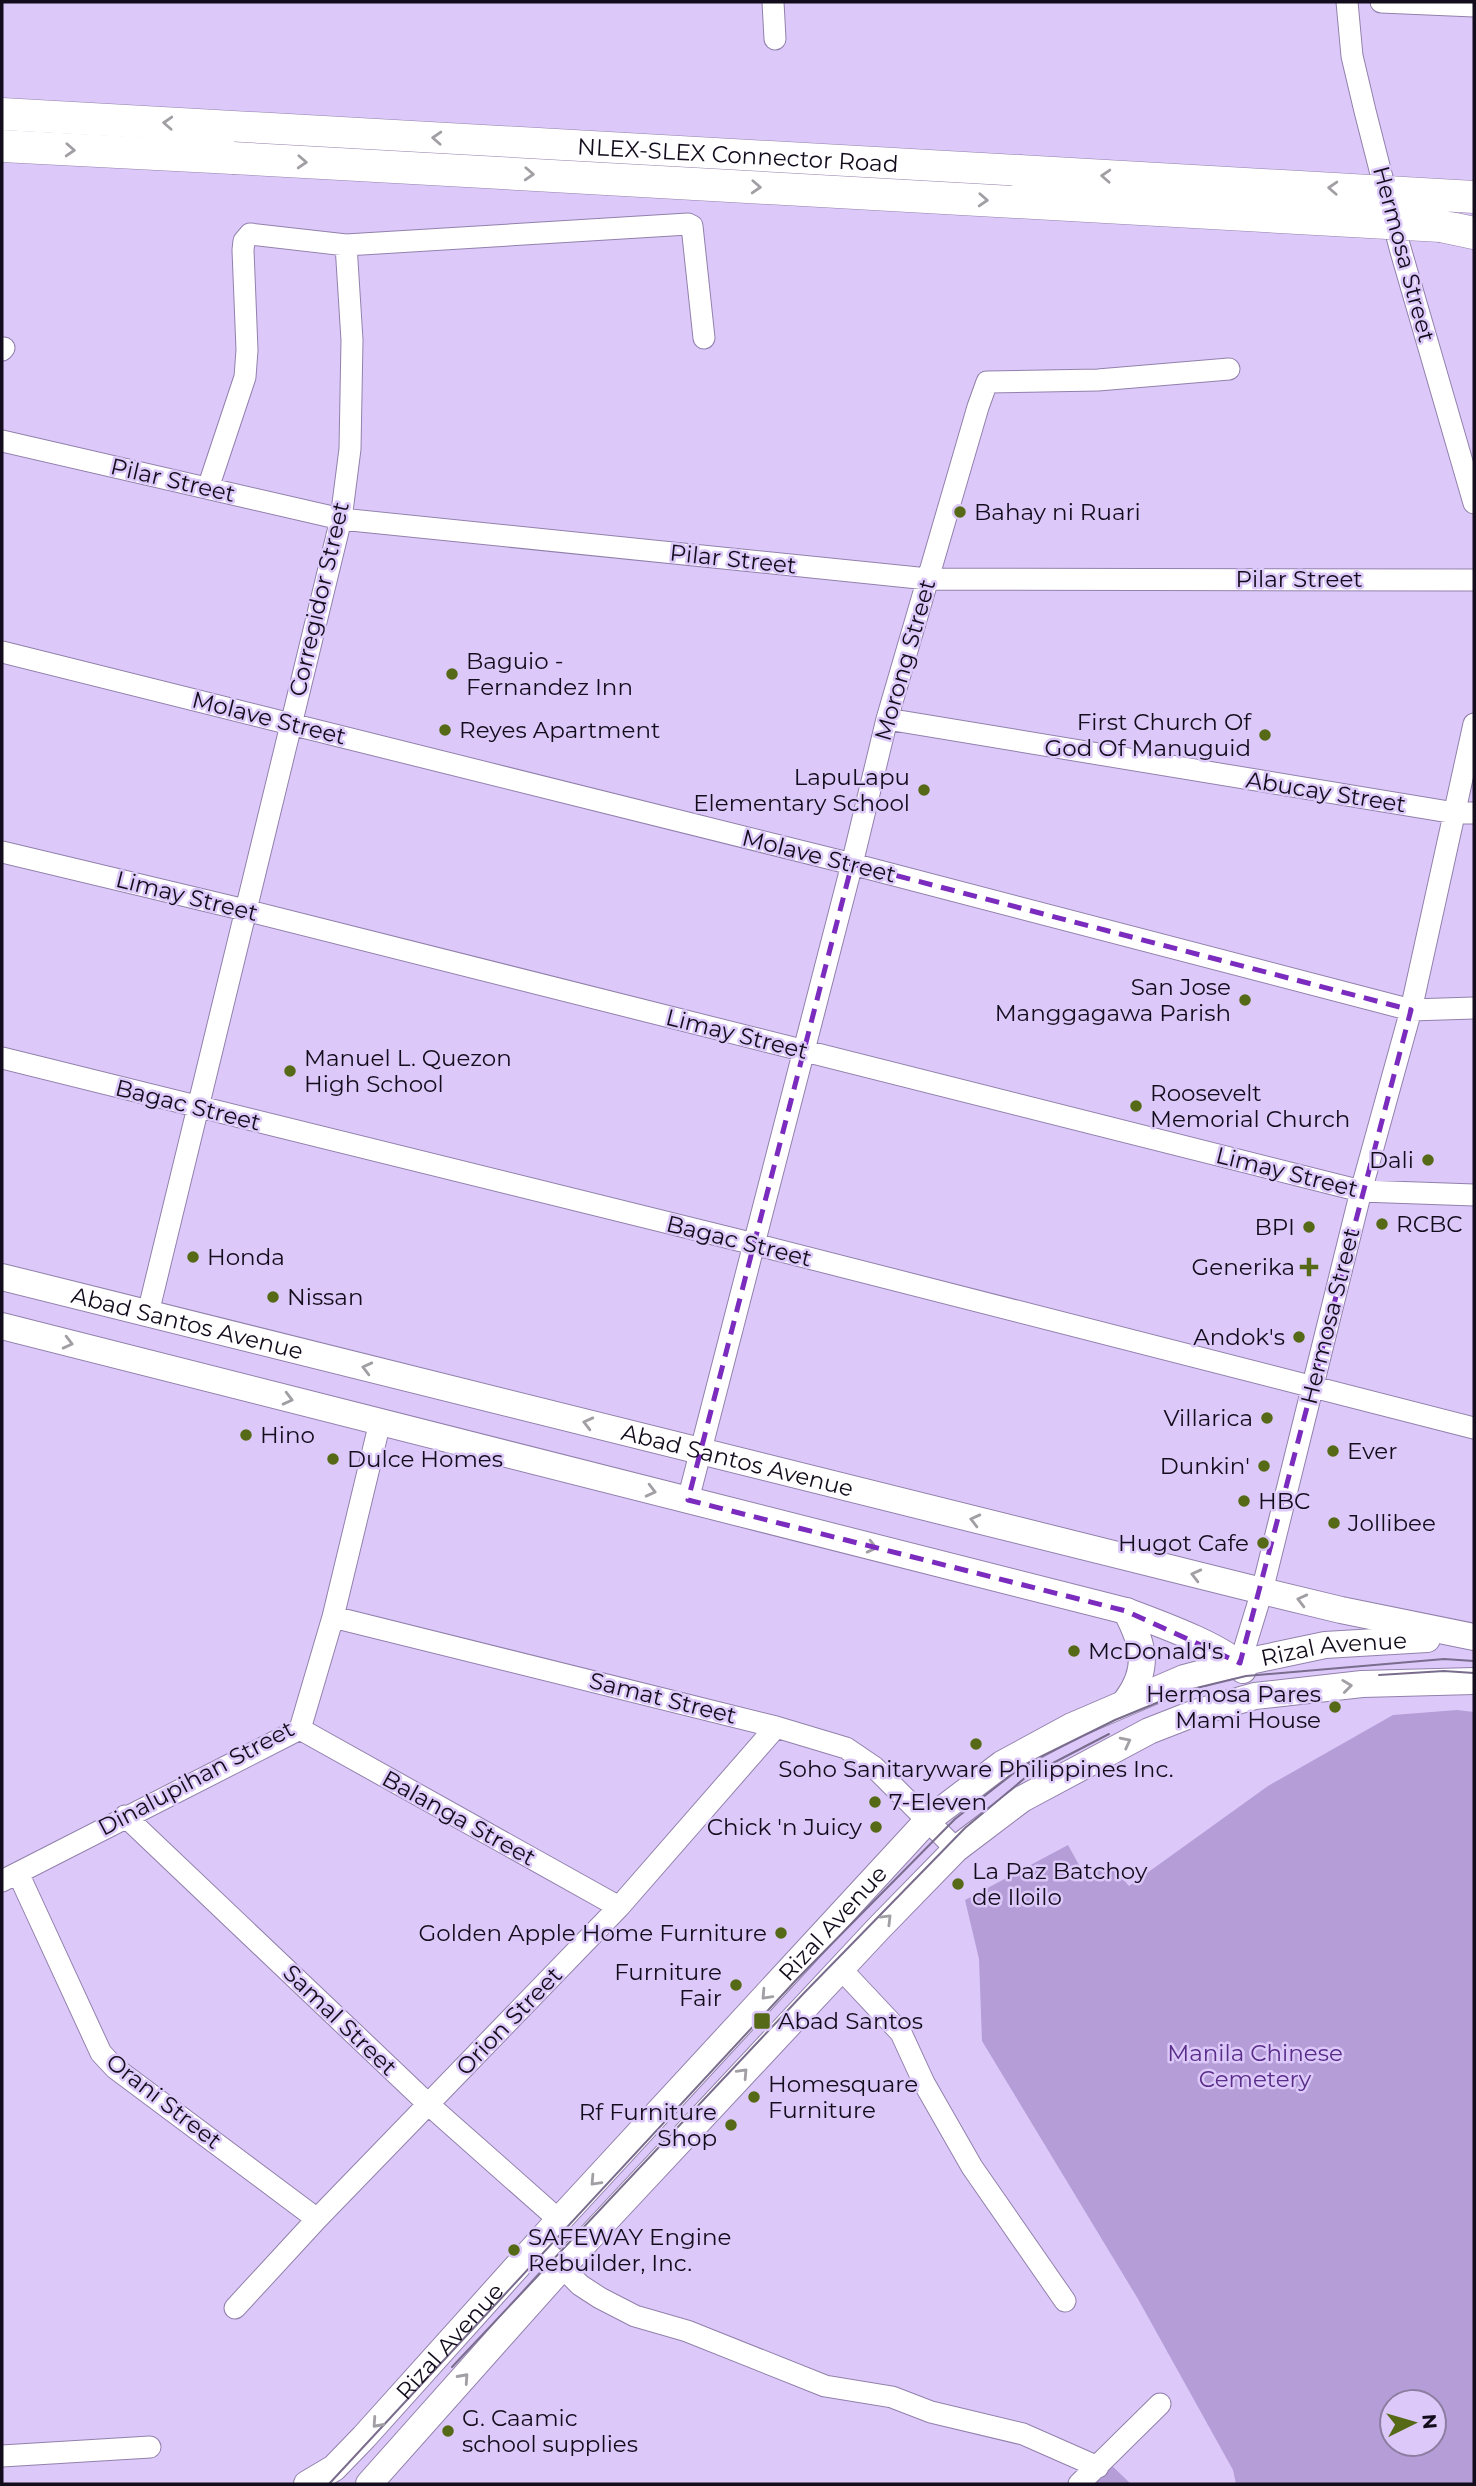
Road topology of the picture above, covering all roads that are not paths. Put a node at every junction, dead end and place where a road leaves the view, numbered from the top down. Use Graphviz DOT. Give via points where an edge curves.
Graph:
graph roads {
  1 [pos="773,2"];
  2 [pos="1347,2"];
  3 [pos="1381,2"];
  4 [pos="1474,6"];
  5 [pos="775,39"];
  6 [pos="2,114"];
  7 [pos="2,146"];
  8 [pos="1474,197"];
  9 [pos="1474,230"];
  10 [pos="346,245"];
  11 [pos="704,338"];
  12 [pos="1229,369"];
  13 [pos="2,441"];
  14 [pos="208,488"];
  15 [pos="1474,503"];
  16 [pos="341,519"];
  17 [pos="928,579"];
  18 [pos="1474,580"];
  19 [pos="2,652"];
  20 [pos="887,719"];
  21 [pos="290,723"];
  22 [pos="1474,724"];
  23 [pos="1464,813"];
  24 [pos="2,852"];
  25 [pos="852,864"];
  26 [pos="245,910"];
  27 [pos="1474,1008"];
  28 [pos="1411,1010"];
  29 [pos="804,1051"];
  30 [pos="2,1058"];
  31 [pos="199,1108"];
  32 [pos="1361,1191"];
  33 [pos="1474,1195"];
  34 [pos="754,1244"];
  35 [pos="2,1277"];
  36 [pos="148,1313"];
  37 [pos="2,1326"];
  38 [pos="1312,1388"];
  39 [pos="380,1422"];
  40 [pos="1474,1428"];
  41 [pos="700,1451"];
  42 [pos="688,1500"];
  43 [pos="1262,1591"];
  44 [pos="1126,1611"];
  45 [pos="332,1617"];
  46 [pos="1474,1639"];
  47 [pos="1240,1663"];
  48 [pos="1474,1681"];
  49 [pos="1255,1696"];
  50 [pos="1126,1701"];
  51 [pos="776,1727"];
  52 [pos="300,1729"];
  53 [pos="125,1816"];
  54 [pos="928,1820"];
  55 [pos="956,1849"];
  56 [pos="10,1877"];
  57 [pos="618,1908"];
  58 [pos="840,1968"];
  59 [pos="428,2104"];
  60 [pos="317,2219"];
  61 [pos="559,2220"];
  62 [pos="538,2243"];
  63 [pos="563,2266"];
  64 [pos="1065,2301"];
  65 [pos="235,2308"];
  66 [pos="1160,2404"];
  67 [pos="150,2447"];
  68 [pos="2,2456"];
  69 [pos="1098,2467"];
  70 [pos="329,2476"];
  71 [pos="307,2484"];
  72 [pos="369,2484"];
  73 [pos="1079,2484"];
  1 -- 5 [label="street"];
  2 -- 15 [label="street, Hermosa Street" via="1352,56 1365,111"];
  3 -- 4 [label="street"];
  8 -- 6 [label="highway, NLEX-SLEX Connector Road, one-way, bridge"];
  7 -- 9 [label="highway, NLEX-SLEX Connector Road, one-way, bridge"];
  10 -- 11 [label="street" via="688,224 692,226"];
  10 -- 14 [label="street" via="257,233 247,237 243,250 245,377"];
  10 -- 16 [label="street, Corregidor Street" via="352,340 350,449"];
  12 -- 17 [label="street, Morong Street" via="1098,380 988,382"];
  13 -- 14 [label="street, Pilar Street"];
  14 -- 16 [label="street, Pilar Street"];
  16 -- 17 [label="street, Pilar Street"];
  16 -- 21 [label="street, Corregidor Street"];
  17 -- 18 [label="street, Pilar Street"];
  17 -- 20 [label="street, Morong Street"];
  19 -- 21 [label="street, Molave Street"];
  20 -- 23 [label="street, Abucay Street"];
  20 -- 25 [label="street, Morong Street"];
  21 -- 25 [label="street, Molave Street"];
  21 -- 26 [label="street, Corregidor Street"];
  22 -- 23 [label="street, Hermosa Street"];
  23 -- 28 [label="street, Hermosa Street"];
  24 -- 26 [label="street, Limay Street"];
  25 -- 28 [label="street, Molave Street"];
  25 -- 29 [label="street, Morong Street"];
  26 -- 29 [label="street, Limay Street"];
  26 -- 31 [label="street, Corregidor Street"];
  27 -- 28 [label="street, Molave Street"];
  28 -- 32 [label="street, Hermosa Street"];
  29 -- 32 [label="street, Limay Street"];
  29 -- 34 [label="street, Morong Street"];
  30 -- 31 [label="street, Bagac Street"];
  31 -- 34 [label="street, Bagac Street"];
  31 -- 36 [label="street, Corregidor Street"];
  32 -- 33 [label="street, Limay Street"];
  32 -- 38 [label="street, Hermosa Street"];
  34 -- 38 [label="street, Bagac Street"];
  34 -- 41 [label="street, Morong Street"];
  35 -- 36 [label="main road, Abad Santos Avenue"];
  41 -- 36 [label="main road, Abad Santos Avenue, one-way"];
  37 -- 39 [label="main road, one-way"];
  38 -- 40 [label="street, Bagac Street"];
  38 -- 43 [label="street, Hermosa Street"];
  39 -- 42 [label="main road, one-way"];
  39 -- 45 [label="street, Dinalupihan Street"];
  41 -- 42 [label="street, Morong Street"];
  43 -- 41 [label="main road, Abad Santos Avenue, one-way"];
  42 -- 44 [label="main road, one-way"];
  46 -- 43 [label="main road, Abad Santos Avenue, one-way"];
  43 -- 47 [label="street, Hermosa Street"];
  44 -- 47 [label="main road" via="1174,1629"];
  44 -- 50 [label="main road" via="1142,1659 1141,1675"];
  45 -- 51 [label="street, Samat Street"];
  45 -- 52 [label="street, Dinalupihan Street"];
  46 -- 47 [label="main road, Rizal Avenue" via="1325,1645"];
  47 -- 49 [label="main road"];
  47 -- 50 [label="main road, Rizal Avenue"];
  49 -- 48 [label="main road, Rizal Avenue, one-way" via="1362,1684"];
  55 -- 49 [label="main road, Rizal Avenue, one-way" via="1022,1799 1084,1764 1149,1731"];
  50 -- 54 [label="main road, Rizal Avenue" via="1002,1764"];
  51 -- 54 [label="street, Samat Street" via="846,1748 874,1767"];
  51 -- 57 [label="street, Orion Street"];
  52 -- 53 [label="street, Dinalupihan Street"];
  52 -- 57 [label="street, Balanga Street"];
  53 -- 56 [label="street, Dinalupihan Street"];
  53 -- 59 [label="street, Samal Street"];
  54 -- 55 [label="street, Samat Street"];
  54 -- 61 [label="main road, Rizal Avenue, one-way"];
  58 -- 55 [label="main road, Rizal Avenue, one-way"];
  56 -- 60 [label="street, Orani Street" via="101,2053"];
  57 -- 59 [label="street, Orion Street"];
  63 -- 58 [label="main road, Rizal Avenue, one-way"];
  58 -- 64 [label="street" via="901,2032 924,2083 972,2166"];
  59 -- 60 [label="street, Orion Street"];
  59 -- 61 [label="street, Samal Street"];
  60 -- 65 [label="street, Orion Street"];
  61 -- 62 [label="main road, Rizal Avenue"];
  62 -- 63 [label="street"];
  62 -- 70 [label="main road, Rizal Avenue, one-way"];
  63 -- 69 [label="street" via="580,2285 635,2316 687,2331 825,2386 892,2397 930,2412 1023,2434"];
  72 -- 63 [label="main road, Rizal Avenue, one-way"];
  66 -- 69 [label="street"];
  67 -- 68 [label="street"];
  69 -- 73 [label="street"];
  70 -- 71 [label="main road, Rizal Avenue"];
}
